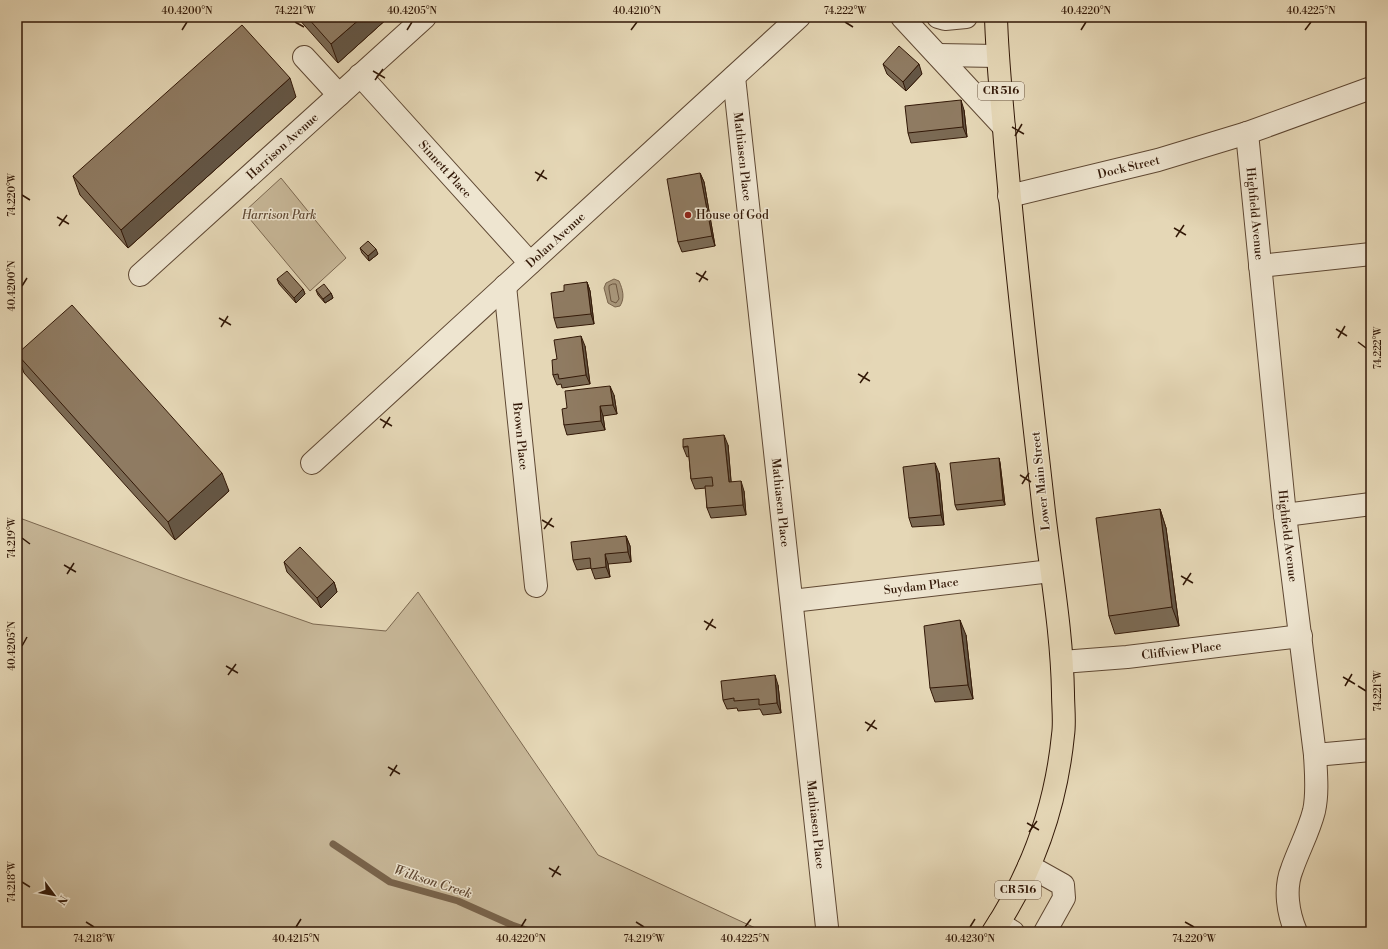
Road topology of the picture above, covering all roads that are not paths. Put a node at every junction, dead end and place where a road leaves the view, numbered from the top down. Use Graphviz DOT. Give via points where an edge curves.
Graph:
graph roads {
  1 [pos="425,17"];
  2 [pos="798,17"];
  3 [pos="902,17"];
  4 [pos="938,17"];
  5 [pos="966,17"];
  6 [pos="996,17"];
  7 [pos="938,55"];
  8 [pos="997,56"];
  9 [pos="304,57"];
  10 [pos="360,75"];
  11 [pos="734,77"];
  12 [pos="1371,88"];
  13 [pos="339,95"];
  14 [pos="1004,127"];
  15 [pos="1247,133"];
  16 [pos="1009,196"];
  17 [pos="1371,254"];
  18 [pos="530,263"];
  19 [pos="1260,266"];
  20 [pos="140,275"];
  21 [pos="505,286"];
  22 [pos="312,463"];
  23 [pos="1371,504"];
  24 [pos="1285,515"];
  25 [pos="1051,571"];
  26 [pos="536,586"];
  27 [pos="792,601"];
  28 [pos="1301,636"];
  29 [pos="1062,662"];
  30 [pos="1371,750"];
  31 [pos="1315,755"];
  32 [pos="1029,866"];
  33 [pos="827,927"];
  34 [pos="1002,929"];
  35 [pos="1045,932"];
  36 [pos="1296,932"];
  1 -- 10 [label="street, Harrison Avenue"];
  2 -- 11 [label="street, Dolan Avenue"];
  3 -- 7 [label="street"];
  4 -- 5 [label="street"];
  6 -- 8 [label="main road, Lower Main Street / CR 516"];
  7 -- 8 [label="street"];
  7 -- 14 [label="street"];
  8 -- 14 [label="main road, Lower Main Street / CR 516"];
  9 -- 13 [label="street"];
  10 -- 13 [label="street, Harrison Avenue"];
  10 -- 18 [label="street, Sinnett Place"];
  11 -- 18 [label="street, Dolan Avenue"];
  11 -- 27 [label="street, Mathiasen Place"];
  12 -- 15 [label="street, Dock Street"];
  13 -- 20 [label="street, Harrison Avenue"];
  14 -- 16 [label="main road, Lower Main Street / CR 516"];
  15 -- 16 [label="street, Dock Street" via="1158,160"];
  15 -- 19 [label="street, Highfield Avenue"];
  16 -- 25 [label="main road, Lower Main Street / CR 516"];
  17 -- 19 [label="street"];
  18 -- 21 [label="street, Dolan Avenue"];
  19 -- 24 [label="street, Highfield Avenue"];
  21 -- 22 [label="street, Dolan Avenue"];
  21 -- 26 [label="street, Brown Place"];
  23 -- 24 [label="street"];
  24 -- 28 [label="street, Highfield Avenue"];
  25 -- 27 [label="street, Suydam Place"];
  25 -- 29 [label="main road, Lower Main Street / CR 516"];
  27 -- 33 [label="street, Mathiasen Place"];
  28 -- 29 [label="street, Cliffview Place" via="1127,657"];
  28 -- 31 [label="street, Highfield Avenue"];
  29 -- 32 [label="main road, Lower Main Street / CR 516" via="1064,733 1056,788"];
  30 -- 31 [label="street"];
  31 -- 36 [label="street, Highfield Avenue" via="1317,790 1314,809 1310,826 1291,870 1288,886 1289,906"];
  32 -- 34 [label="main road, Lower Main Street / CR 516"];
  32 -- 35 [label="street" via="1063,885 1064,898"];
}
